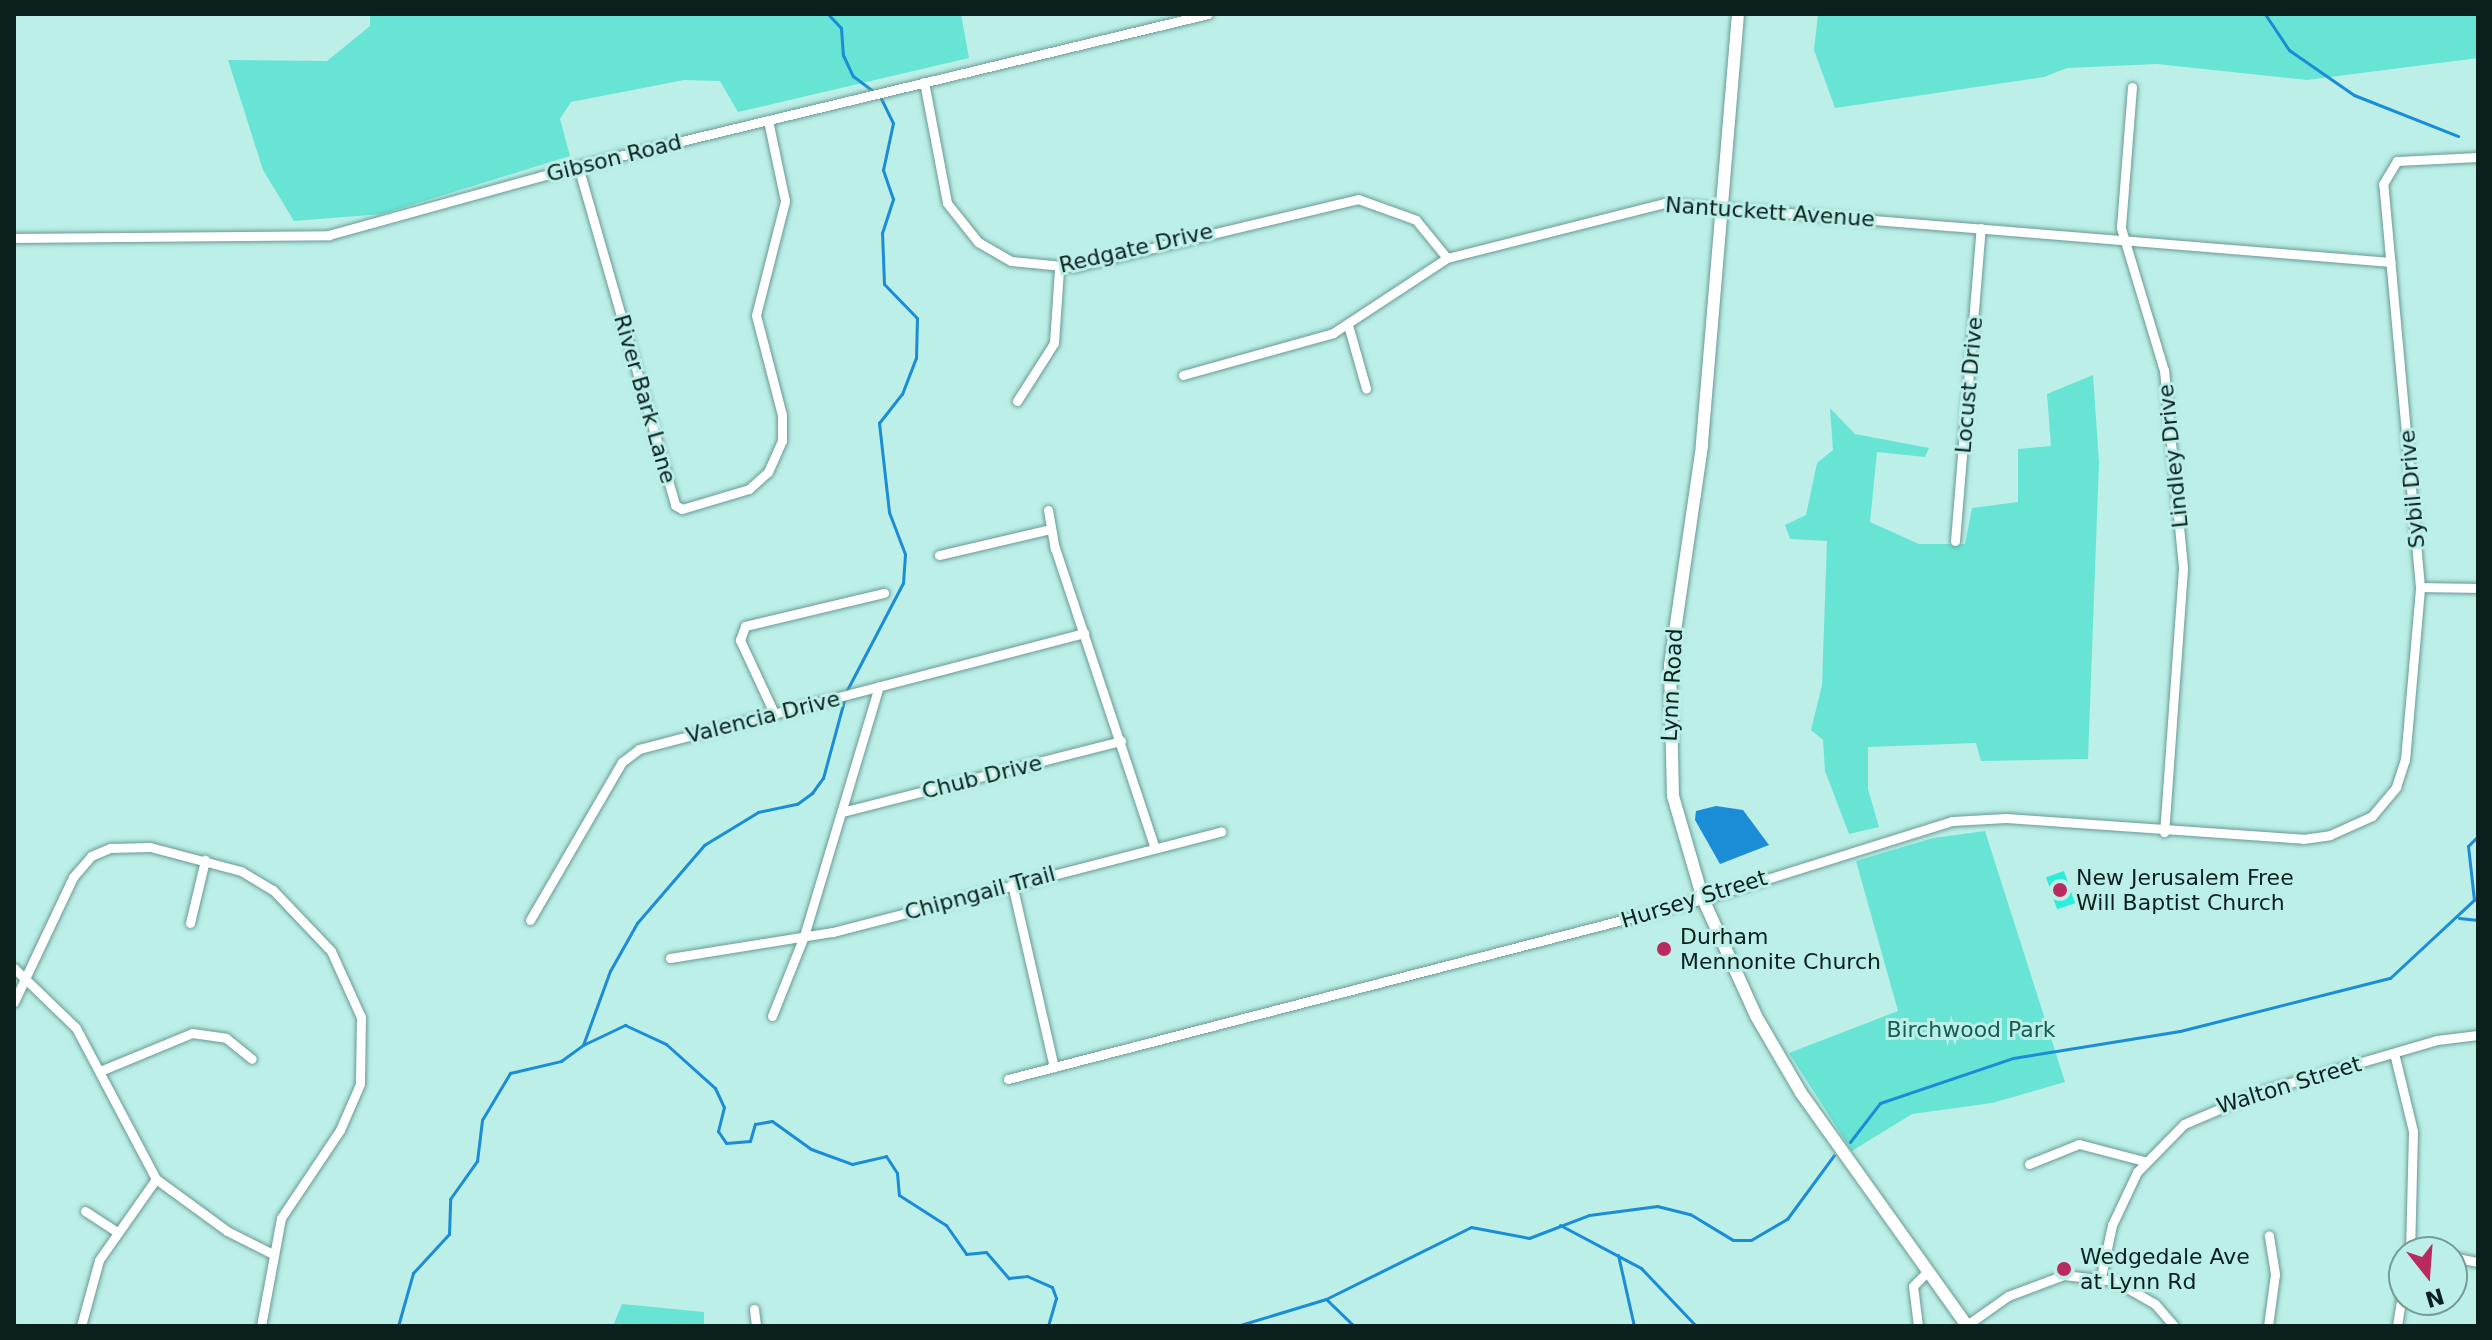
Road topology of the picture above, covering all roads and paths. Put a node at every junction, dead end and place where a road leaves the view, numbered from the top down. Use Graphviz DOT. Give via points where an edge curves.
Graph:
graph roads {
  1 [pos="1208,14"];
  2 [pos="1738,14"];
  3 [pos="924,82"];
  4 [pos="2132,87"];
  5 [pos="768,120"];
  6 [pos="2478,157"];
  7 [pos="578,166"];
  8 [pos="1721,207"];
  9 [pos="1981,228"];
  10 [pos="14,238"];
  11 [pos="2124,240"];
  12 [pos="1447,258"];
  13 [pos="2391,262"];
  14 [pos="1059,269"];
  15 [pos="1348,325"];
  16 [pos="1183,375"];
  17 [pos="1366,388"];
  18 [pos="1017,401"];
  19 [pos="1048,510"];
  20 [pos="1051,529"];
  21 [pos="1955,541"];
  22 [pos="939,555"];
  23 [pos="2420,587"];
  24 [pos="2478,588"];
  25 [pos="884,593"];
  26 [pos="1084,633"];
  27 [pos="879,686"];
  28 [pos="774,713"];
  29 [pos="1121,741"];
  30 [pos="2382,806"];
  31 [pos="842,812"];
  32 [pos="1221,832"];
  33 [pos="2164,832"];
  34 [pos="1155,848"];
  35 [pos="205,860"];
  36 [pos="1012,884"];
  37 [pos="1703,899"];
  38 [pos="530,920"];
  39 [pos="190,923"];
  40 [pos="804,936"];
  41 [pos="670,958"];
  42 [pos="14,968"];
  43 [pos="25,976"];
  44 [pos="14,1002"];
  45 [pos="772,1016"];
  46 [pos="2478,1035"];
  47 [pos="2394,1053"];
  48 [pos="252,1059"];
  49 [pos="1054,1067"];
  50 [pos="100,1071"];
  51 [pos="1008,1079"];
  52 [pos="2144,1161"];
  53 [pos="2029,1164"];
  54 [pos="156,1179"];
  55 [pos="85,1211"];
  56 [pos="116,1231"];
  57 [pos="2269,1235"];
  58 [pos="2413,1236"];
  59 [pos="271,1253"];
  60 [pos="1928,1271"];
  61 [pos="2101,1277"];
  62 [pos="754,1309"];
  63 [pos="81,1326"];
  64 [pos="261,1326"];
  65 [pos="756,1326"];
  66 [pos="1918,1326"];
  67 [pos="1967,1326"];
  68 [pos="2174,1326"];
  69 [pos="2268,1326"];
  1 -- 3 [label="street, Gibson Road"];
  2 -- 8 [label="street, Lynn Road"];
  3 -- 5 [label="street, Gibson Road"];
  3 -- 14 [label="street, Redgate Drive" via="941,187 957,219 993,252 1028,266"];
  4 -- 11 [label="street, Lindley Drive"];
  5 -- 7 [label="street, Gibson Road"];
  5 -- 7 [label="street, River Bark Lane" via="785,201 756,315 782,415 782,440 768,472 749,489 682,509 675,505"];
  6 -- 13 [label="street, Sybil Drive" via="2406,160 2388,167 2383,184"];
  7 -- 10 [label="street, Gibson Road" via="329,235"];
  8 -- 9 [label="street, Nantuckett Avenue"];
  8 -- 12 [label="street, Nantuckett Avenue" via="1649,205"];
  8 -- 37 [label="street, Lynn Road" via="1702,446 1667,714 1673,796"];
  9 -- 11 [label="street, Nantuckett Avenue"];
  9 -- 21 [label="street, Locust Drive"];
  11 -- 13 [label="street, Nantuckett Avenue"];
  11 -- 33 [label="street, Lindley Drive" via="2164,370 2182,545"];
  12 -- 14 [label="street, Redgate Drive" via="1416,220 1358,199"];
  12 -- 15 [label="street, Nantuckett Avenue" via="1414,274"];
  13 -- 23 [label="street, Sybil Drive"];
  14 -- 18 [label="street" via="1054,343"];
  15 -- 16 [label="street, Nantuckett Avenue" via="1312,343"];
  15 -- 17 [label="street"];
  19 -- 20 [label="street"];
  20 -- 22 [label="street"];
  20 -- 26 [label="street"];
  23 -- 24 [label="street"];
  23 -- 30 [label="street, Sybil Drive" via="2405,760"];
  25 -- 28 [label="street" via="745,626 740,640"];
  26 -- 27 [label="street, Valencia Drive"];
  26 -- 29 [label="street"];
  27 -- 28 [label="street, Valencia Drive"];
  27 -- 31 [label="street"];
  28 -- 38 [label="street, Valencia Drive" via="629,754"];
  29 -- 31 [label="street, Chub Drive"];
  29 -- 34 [label="street"];
  30 -- 33 [label="street, Hursey Street" via="2357,825 2319,837"];
  31 -- 40 [label="street"];
  32 -- 34 [label="street, Chipngail Trail"];
  33 -- 37 [label="street, Hursey Street" via="2006,818 1952,821"];
  34 -- 36 [label="street, Chipngail Trail"];
  35 -- 39 [label="street"];
  35 -- 43 [label="street" via="139,846 91,856 55,908"];
  35 -- 59 [label="street" via="263,882 308,924 345,974 363,1029 353,1107 290,1201"];
  36 -- 40 [label="street, Chipngail Trail"];
  36 -- 49 [label="street"];
  37 -- 49 [label="street, Hursey Street"];
  37 -- 60 [label="street, Lynn Road" via="1734,973 1787,1070"];
  40 -- 41 [label="street, Chipngail Trail"];
  40 -- 45 [label="street"];
  42 -- 43 [label="street"];
  43 -- 44 [label="street"];
  43 -- 50 [label="street" via="68,1017"];
  46 -- 47 [label="street, Walton Street"];
  47 -- 52 [label="street, Walton Street" via="2213,1108 2176,1130"];
  47 -- 58 [label="street" via="2413,1131"];
  48 -- 50 [label="street" via="226,1038 192,1033"];
  49 -- 51 [label="street, Hursey Street"];
  50 -- 54 [label="street"];
  52 -- 53 [label="street" via="2079,1144"];
  52 -- 61 [label="street, Walton Street" via="2112,1225"];
  54 -- 56 [label="street"];
  54 -- 59 [label="street" via="227,1231"];
  55 -- 56 [label="street"];
  56 -- 63 [label="street" via="91,1281"];
  57 -- 69 [label="street" via="2275,1274"];
  59 -- 64 [label="street"];
  60 -- 66 [label="street" via="1913,1286"];
  60 -- 67 [label="street, Lynn Road"];
  61 -- 67 [label="street" via="2052,1277"];
  61 -- 68 [label="street" via="2155,1304"];
  62 -- 65 [label="street"];
}
